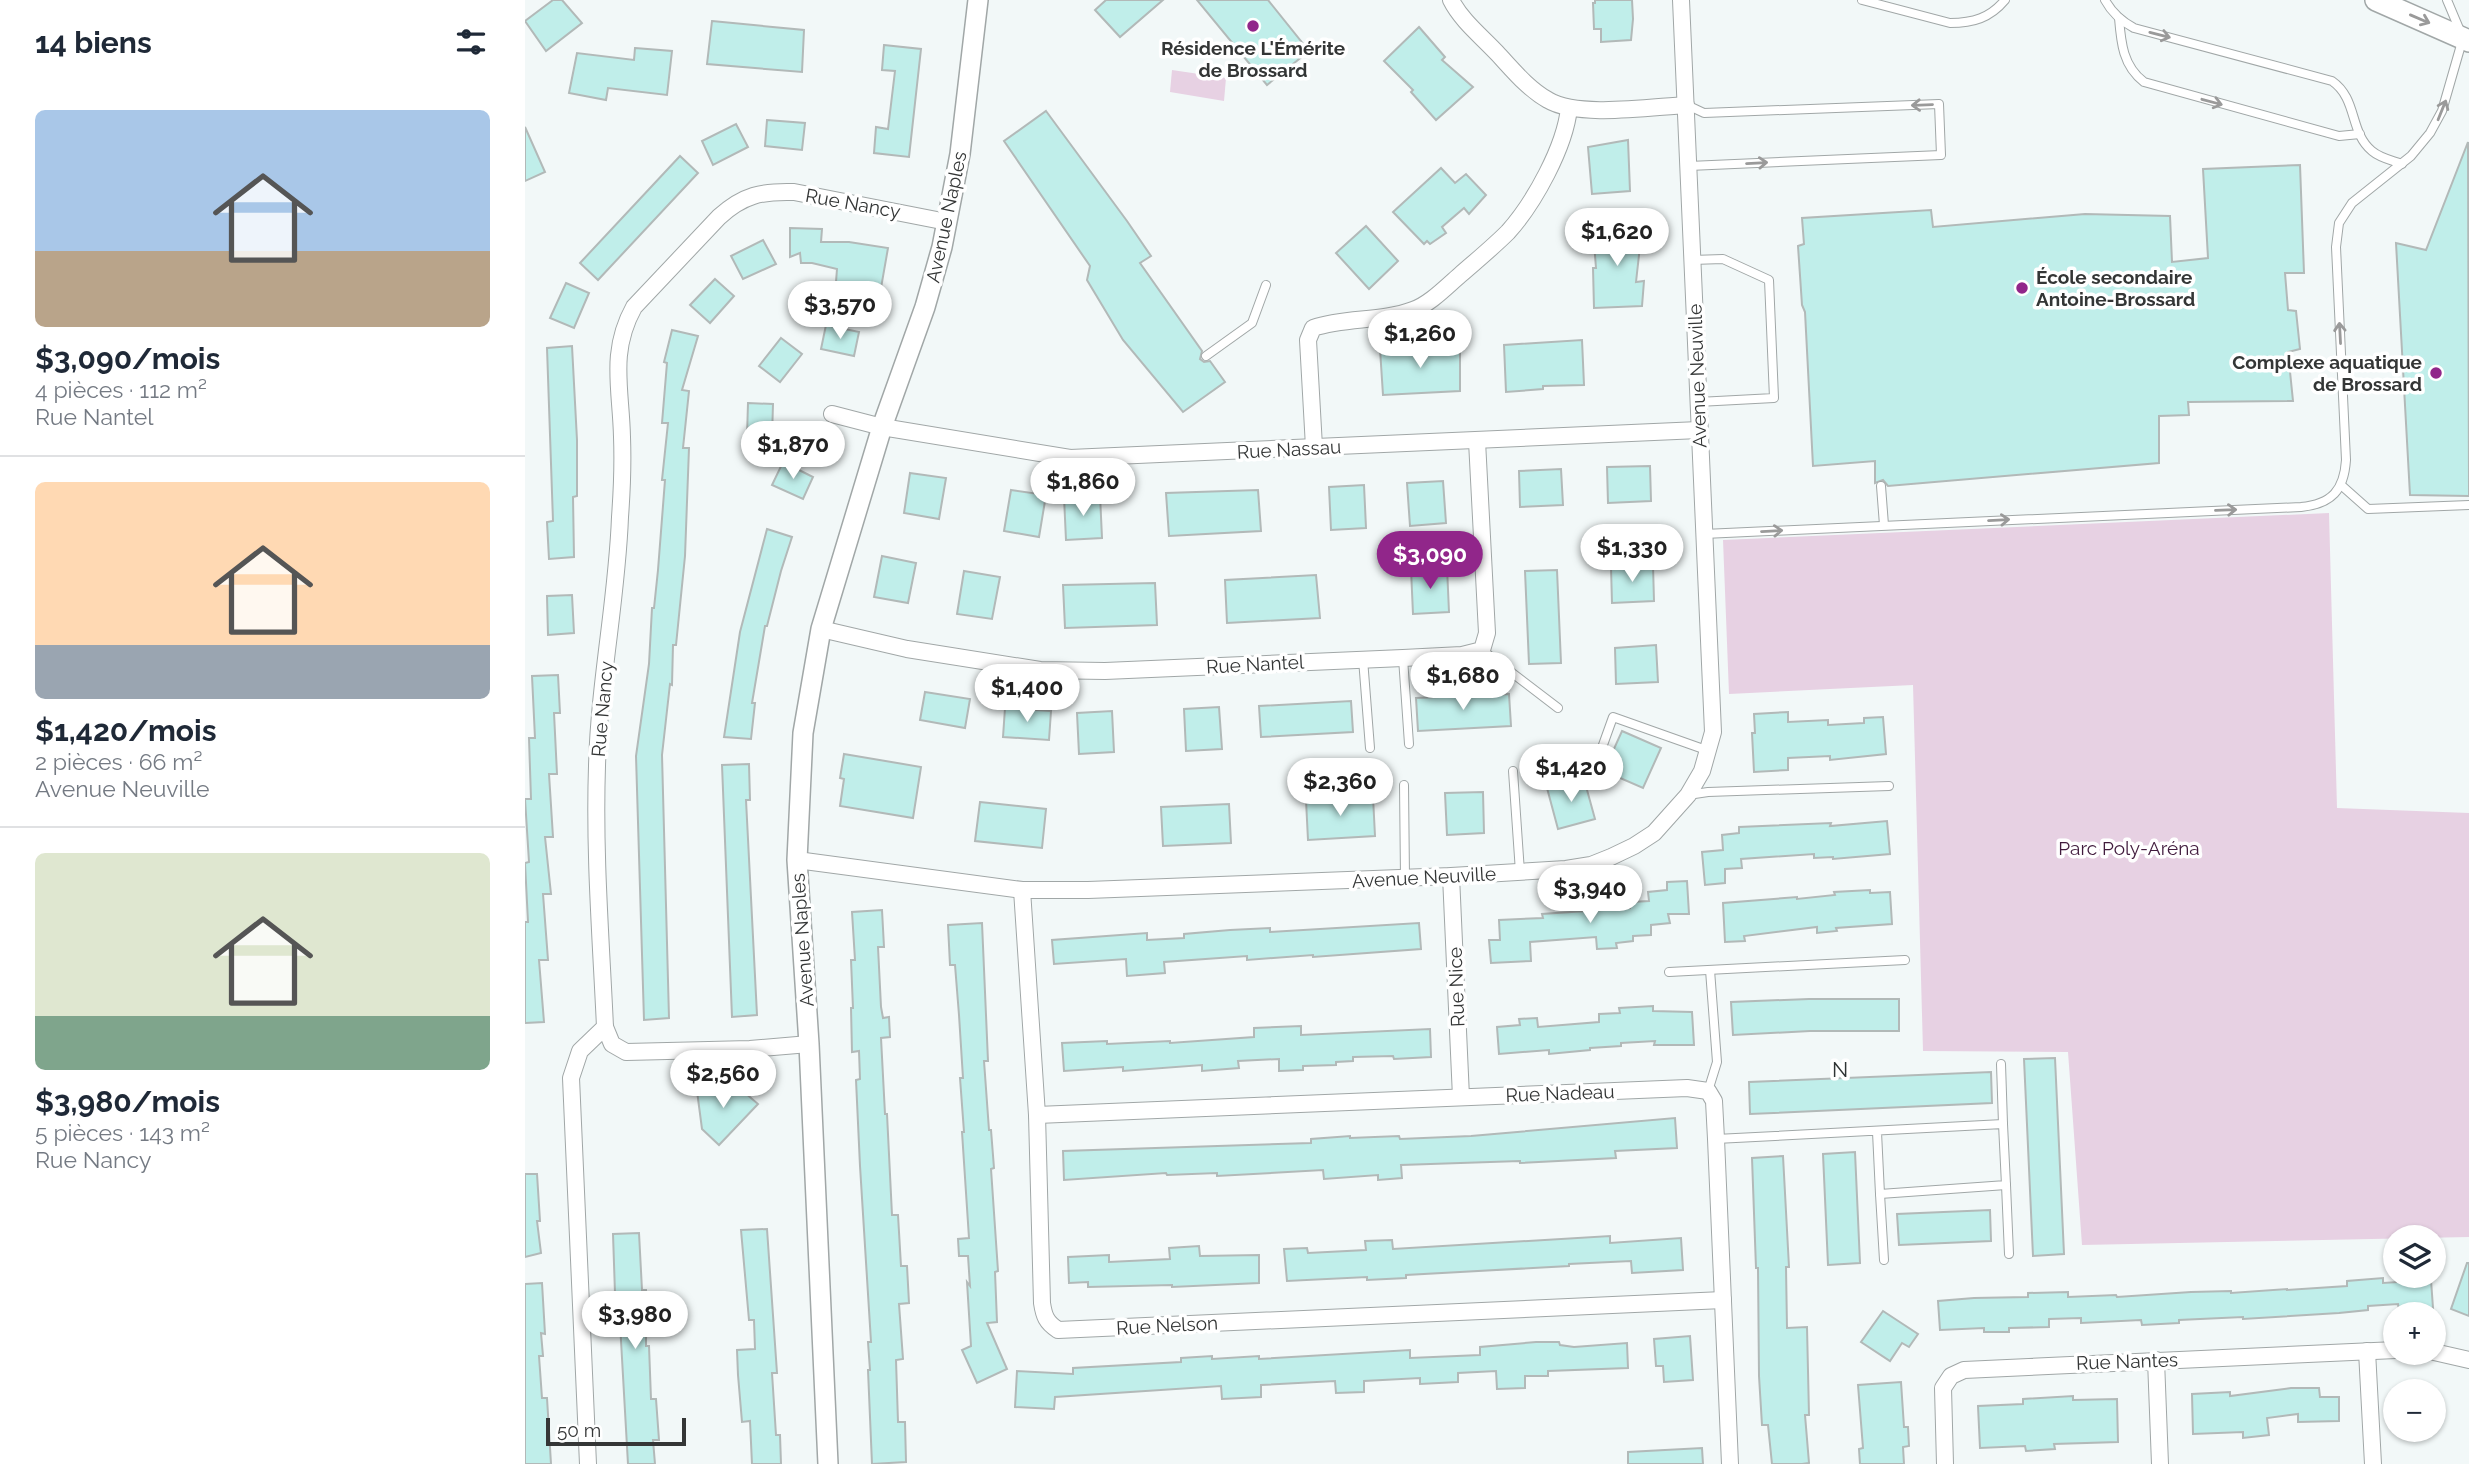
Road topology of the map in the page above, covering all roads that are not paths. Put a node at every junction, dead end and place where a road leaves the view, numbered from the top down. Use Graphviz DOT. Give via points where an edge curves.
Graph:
graph roads {
  1 [pos="978,0"];
  2 [pos="1451,0"];
  3 [pos="1681,0"];
  4 [pos="1862,0"];
  5 [pos="2005,0"];
  6 [pos="2105,0"];
  7 [pos="2376,0"];
  8 [pos="2447,0"];
  9 [pos="2119,18"];
  10 [pos="2466,40"];
  11 [pos="1686,105"];
  12 [pos="1569,108"];
  13 [pos="2360,134"];
  14 [pos="2402,164"];
  15 [pos="1689,166"];
  16 [pos="947,222"];
  17 [pos="1692,260"];
  18 [pos="1266,285"];
  19 [pos="1206,356"];
  20 [pos="1698,402"];
  21 [pos="832,414"];
  22 [pos="883,427"];
  23 [pos="1699,430"];
  24 [pos="1477,441"];
  25 [pos="1314,447"];
  26 [pos="2341,485"];
  27 [pos="1881,486"];
  28 [pos="2469,505"];
  29 [pos="1885,525"];
  30 [pos="1704,534"];
  31 [pos="821,629"];
  32 [pos="1482,650"];
  33 [pos="1403,658"];
  34 [pos="1363,659"];
  35 [pos="1558,708"];
  36 [pos="1409,744"];
  37 [pos="1370,748"];
  38 [pos="1709,751"];
  39 [pos="1599,756"];
  40 [pos="1513,771"];
  41 [pos="1404,785"];
  42 [pos="1889,786"];
  43 [pos="1688,795"];
  44 [pos="797,860"];
  45 [pos="1520,872"];
  46 [pos="1451,876"];
  47 [pos="1405,878"];
  48 [pos="1021,890"];
  49 [pos="1905,960"];
  50 [pos="1710,970"];
  51 [pos="1669,972"];
  52 [pos="605,1027"];
  53 [pos="809,1044"];
  54 [pos="2001,1064"];
  55 [pos="1708,1091"];
  56 [pos="1461,1097"];
  57 [pos="1037,1115"];
  58 [pos="2003,1124"];
  59 [pos="1877,1132"];
  60 [pos="1716,1139"];
  61 [pos="2005,1185"];
  62 [pos="1880,1194"];
  63 [pos="2009,1254"];
  64 [pos="1884,1260"];
  65 [pos="1723,1300"];
  66 [pos="2383,1350"];
  67 [pos="2367,1351"];
  68 [pos="2446,1355"];
  69 [pos="2156,1360"];
  70 [pos="2469,1360"];
  71 [pos="588,1464"];
  72 [pos="828,1464"];
  73 [pos="1730,1464"];
  74 [pos="1945,1464"];
  75 [pos="2160,1464"];
  76 [pos="2372,1464"];
  1 -- 16 [label="street, Avenue Naples" via="964,128"];
  2 -- 12 [label="street" via="1537,93"];
  3 -- 11 [label="street, Avenue Neuville"];
  4 -- 5 [label="lane" via="1950,23 1987,16"];
  6 -- 9 [label="lane"];
  7 -- 10 [label="main road, one-way"];
  8 -- 10 [label="lane"];
  9 -- 13 [label="lane, one-way" via="2143,31 2332,81 2347,94"];
  9 -- 13 [label="lane, one-way" via="2124,54 2144,82 2339,135"];
  14 -- 10 [label="lane, one-way" via="2435,126"];
  11 -- 12 [label="street"];
  11 -- 15 [label="street, Avenue Neuville"];
  15 -- 11 [label="lane, one-way" via="1941,155 1941,142 1939,104 1704,113"];
  12 -- 25 [label="street" via="1552,163 1527,206 1508,231 1445,289 1417,309 1395,316 1313,328 1308,340"];
  13 -- 14 [label="lane" via="2372,151"];
  26 -- 14 [label="lane, one-way" via="2346,460 2336,234 2352,203"];
  15 -- 17 [label="street, Avenue Neuville"];
  16 -- 22 [label="street, Avenue Naples" via="933,281"];
  16 -- 52 [label="street, Rue Nancy" via="794,192 751,196 719,217 634,307 625,324 618,364 620,519 597,765"];
  17 -- 20 [label="street, Avenue Neuville"];
  17 -- 20 [label="lane" via="1723,259 1769,280 1774,398"];
  18 -- 19 [label="lane" via="1252,323"];
  20 -- 23 [label="street, Avenue Neuville"];
  21 -- 22 [label="street"];
  22 -- 25 [label="street, Rue Nassau" via="1070,458"];
  22 -- 31 [label="street, Avenue Naples"];
  23 -- 24 [label="street, Rue Nassau"];
  23 -- 30 [label="street, Avenue Neuville"];
  24 -- 25 [label="street, Rue Nassau"];
  24 -- 32 [label="street" via="1487,633"];
  26 -- 28 [label="lane" via="2368,509"];
  29 -- 26 [label="lane, one-way" via="2301,507 2327,500"];
  27 -- 29 [label="lane"];
  30 -- 29 [label="lane, one-way"];
  30 -- 38 [label="street, Avenue Neuville" via="1713,732"];
  31 -- 34 [label="street, Rue Nantel" via="907,649 1040,670"];
  31 -- 44 [label="street, Avenue Naples" via="803,733"];
  32 -- 33 [label="street, Rue Nantel"];
  32 -- 35 [label="lane"];
  33 -- 34 [label="street, Rue Nantel"];
  33 -- 36 [label="lane"];
  34 -- 37 [label="lane"];
  38 -- 39 [label="lane" via="1613,717"];
  38 -- 43 [label="street, Avenue Neuville"];
  40 -- 45 [label="lane"];
  41 -- 47 [label="lane"];
  42 -- 43 [label="lane"];
  43 -- 45 [label="street, Avenue Neuville" via="1654,832 1611,857 1566,869"];
  44 -- 48 [label="street, Avenue Neuville"];
  44 -- 53 [label="street, Avenue Naples"];
  45 -- 46 [label="street, Avenue Neuville"];
  46 -- 47 [label="street, Avenue Neuville"];
  46 -- 56 [label="street, Rue Nice"];
  47 -- 48 [label="street, Avenue Neuville"];
  48 -- 57 [label="street, Rue Nelson"];
  49 -- 50 [label="lane"];
  50 -- 51 [label="lane"];
  50 -- 55 [label="lane" via="1717,1062"];
  52 -- 53 [label="street" via="612,1044 626,1052"];
  52 -- 71 [label="street" via="580,1051 571,1078"];
  53 -- 72 [label="street, Avenue Naples"];
  54 -- 58 [label="lane"];
  55 -- 56 [label="street, Rue Nadeau" via="1687,1088"];
  55 -- 60 [label="street" via="1714,1101"];
  56 -- 57 [label="street, Rue Nadeau"];
  57 -- 65 [label="street, Rue Nelson" via="1042,1303 1044,1316 1058,1330"];
  58 -- 59 [label="lane"];
  58 -- 61 [label="lane"];
  59 -- 60 [label="lane"];
  59 -- 62 [label="lane"];
  60 -- 65 [label="street"];
  61 -- 62 [label="lane"];
  61 -- 63 [label="lane"];
  62 -- 64 [label="lane"];
  65 -- 73 [label="street"];
  66 -- 67 [label="street, Rue Nantes"];
  67 -- 69 [label="street, Rue Nantes"];
  67 -- 76 [label="street"];
  68 -- 70 [label="street"];
  69 -- 74 [label="street, Rue Nantes" via="1983,1368 1951,1376 1943,1388"];
  69 -- 75 [label="street"];
}
